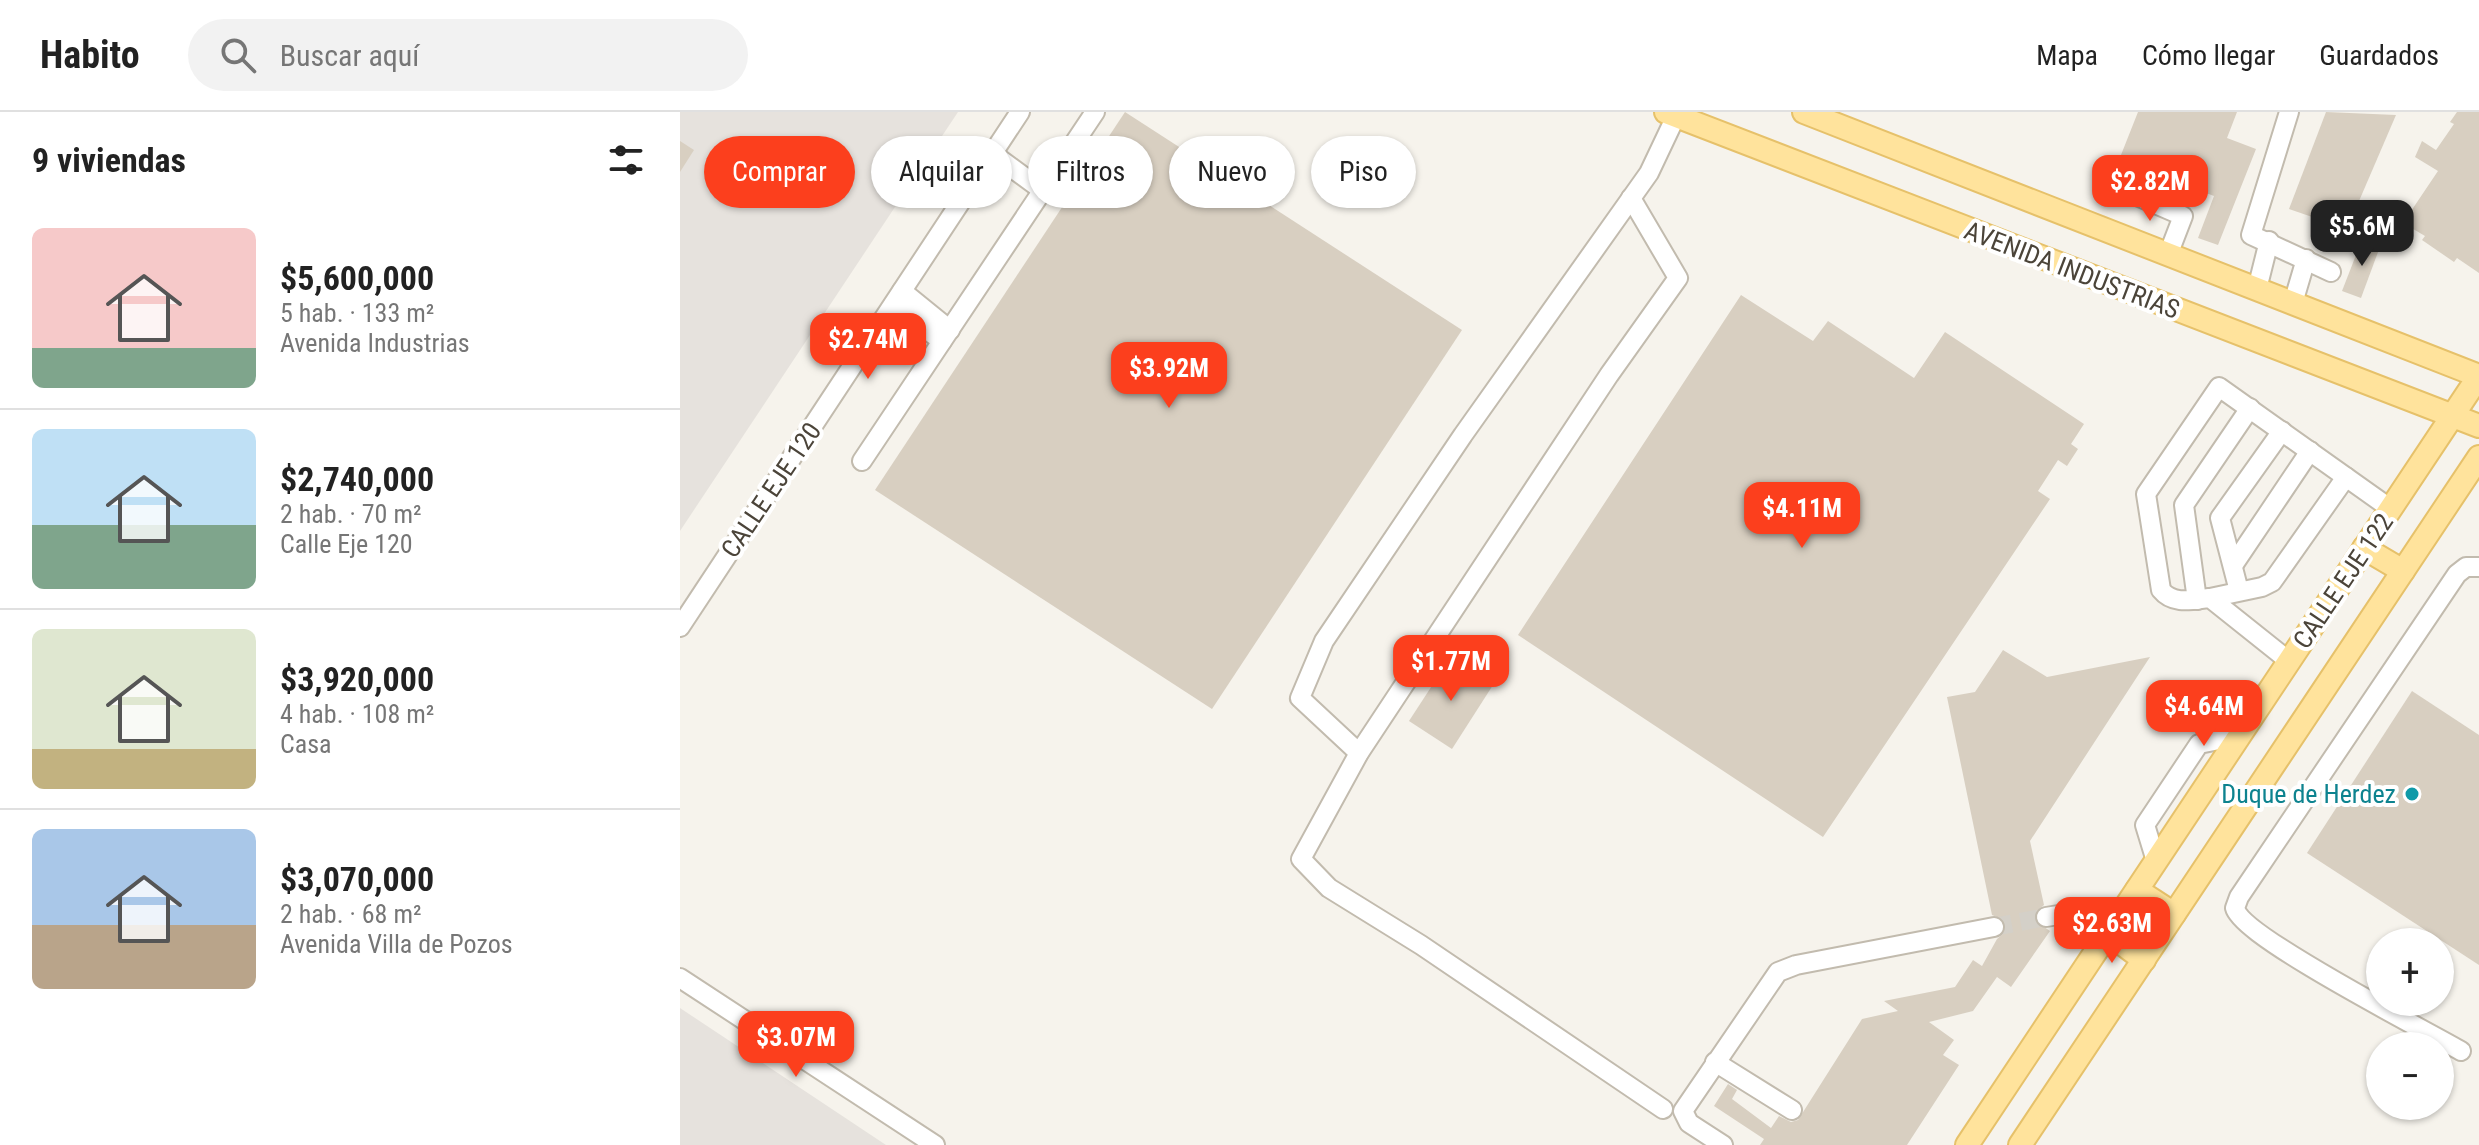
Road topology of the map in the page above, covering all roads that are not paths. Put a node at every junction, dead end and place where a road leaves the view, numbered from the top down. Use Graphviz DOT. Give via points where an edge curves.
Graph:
graph roads {
  1 [pos="1020,112"];
  2 [pos="1095,112"];
  3 [pos="1804,112"];
  4 [pos="2289,112"];
  5 [pos="1671,114"];
  6 [pos="1005,136"];
  7 [pos="1079,136"];
  8 [pos="2109,184"];
  9 [pos="1631,198"];
  10 [pos="958,208"];
  11 [pos="1030,208"];
  12 [pos="2269,241"];
  13 [pos="2168,255"];
  14 [pos="2306,259"];
  15 [pos="2331,272"];
  16 [pos="2257,289"];
  17 [pos="898,298"];
  18 [pos="2293,303"];
  19 [pos="946,335"];
  20 [pos="2479,376"];
  21 [pos="2250,408"];
  22 [pos="2451,418"];
  23 [pos="2479,426"];
  24 [pos="2282,431"];
  25 [pos="2310,451"];
  26 [pos="2479,457"];
  27 [pos="862,461"];
  28 [pos="2346,477"];
  29 [pos="2391,509"];
  30 [pos="2364,548"];
  31 [pos="2234,564"];
  32 [pos="2479,567"];
  33 [pos="2403,571"];
  34 [pos="2239,591"];
  35 [pos="2204,599"];
  36 [pos="680,627"];
  37 [pos="2289,661"];
  38 [pos="1359,753"];
  39 [pos="2137,890"];
  40 [pos="2122,912"];
  41 [pos="2174,914"];
  42 [pos="2046,917"];
  43 [pos="1994,927"];
  44 [pos="2108,933"];
  45 [pos="2144,960"];
  46 [pos="680,978"];
  47 [pos="2461,1051"];
  48 [pos="1715,1062"];
  49 [pos="1663,1109"];
  50 [pos="1792,1110"];
  51 [pos="935,1145"];
  52 [pos="1723,1145"];
  53 [pos="1967,1145"];
  54 [pos="2020,1145"];
  1 -- 6 [label="street, CALLE EJE 120"];
  2 -- 7 [label="street"];
  3 -- 13 [label="main road, AVENIDA INDUSTRIAS"];
  4 -- 12 [label="street" via="2251,235"];
  5 -- 9 [label="street" via="1649,173"];
  5 -- 22 [label="main road, AVENIDA INDUSTRIAS"];
  8 -- 13 [label="street" via="2183,216"];
  9 -- 38 [label="street" via="1678,278"];
  9 -- 38 [label="street" via="1324,641 1300,698"];
  10 -- 17 [label="street, CALLE EJE 120"];
  11 -- 19 [label="street"];
  12 -- 14 [label="street"];
  12 -- 16 [label="street"];
  13 -- 16 [label="main road, AVENIDA INDUSTRIAS"];
  14 -- 15 [label="street"];
  14 -- 18 [label="street"];
  16 -- 18 [label="main road, AVENIDA INDUSTRIAS"];
  17 -- 19 [label="street"];
  17 -- 36 [label="street, CALLE EJE 120"];
  18 -- 20 [label="main road, AVENIDA INDUSTRIAS"];
  19 -- 27 [label="street"];
  20 -- 22 [label="main road, CALLE EJE 122"];
  21 -- 24 [label="street"];
  21 -- 35 [label="street" via="2184,505"];
  21 -- 35 [label="street" via="2219,387 2146,494 2161,590 2177,601"];
  22 -- 23 [label="main road, AVENIDA INDUSTRIAS"];
  22 -- 29 [label="main road, CALLE EJE 122"];
  24 -- 25 [label="street"];
  24 -- 31 [label="street" via="2220,518"];
  25 -- 28 [label="street"];
  25 -- 31 [label="street"];
  26 -- 33 [label="main road, CALLE EJE 122"];
  28 -- 29 [label="street"];
  28 -- 34 [label="street" via="2280,575 2262,587"];
  29 -- 30 [label="main road, CALLE EJE 122"];
  30 -- 33 [label="main road"];
  30 -- 37 [label="main road, CALLE EJE 122"];
  31 -- 34 [label="street"];
  32 -- 47 [label="street" via="2457,574 2235,908 2239,919 2280,949"];
  33 -- 41 [label="main road, CALLE EJE 122"];
  34 -- 35 [label="street"];
  35 -- 37 [label="street"];
  37 -- 39 [label="main road, CALLE EJE 122"];
  38 -- 49 [label="street" via="1301,859 1329,888"];
  39 -- 40 [label="main road, CALLE EJE 122"];
  39 -- 41 [label="main road"];
  40 -- 42 [label="street"];
  40 -- 44 [label="main road, CALLE EJE 122"];
  41 -- 45 [label="main road, CALLE EJE 122"];
  43 -- 48 [label="street" via="1786,968 1770,979"];
  44 -- 45 [label="main road"];
  44 -- 53 [label="main road, CALLE EJE 122"];
  45 -- 54 [label="main road, CALLE EJE 122"];
  46 -- 51 [label="street"];
  48 -- 50 [label="street"];
  48 -- 52 [label="street" via="1683,1111 1689,1123"];
}
